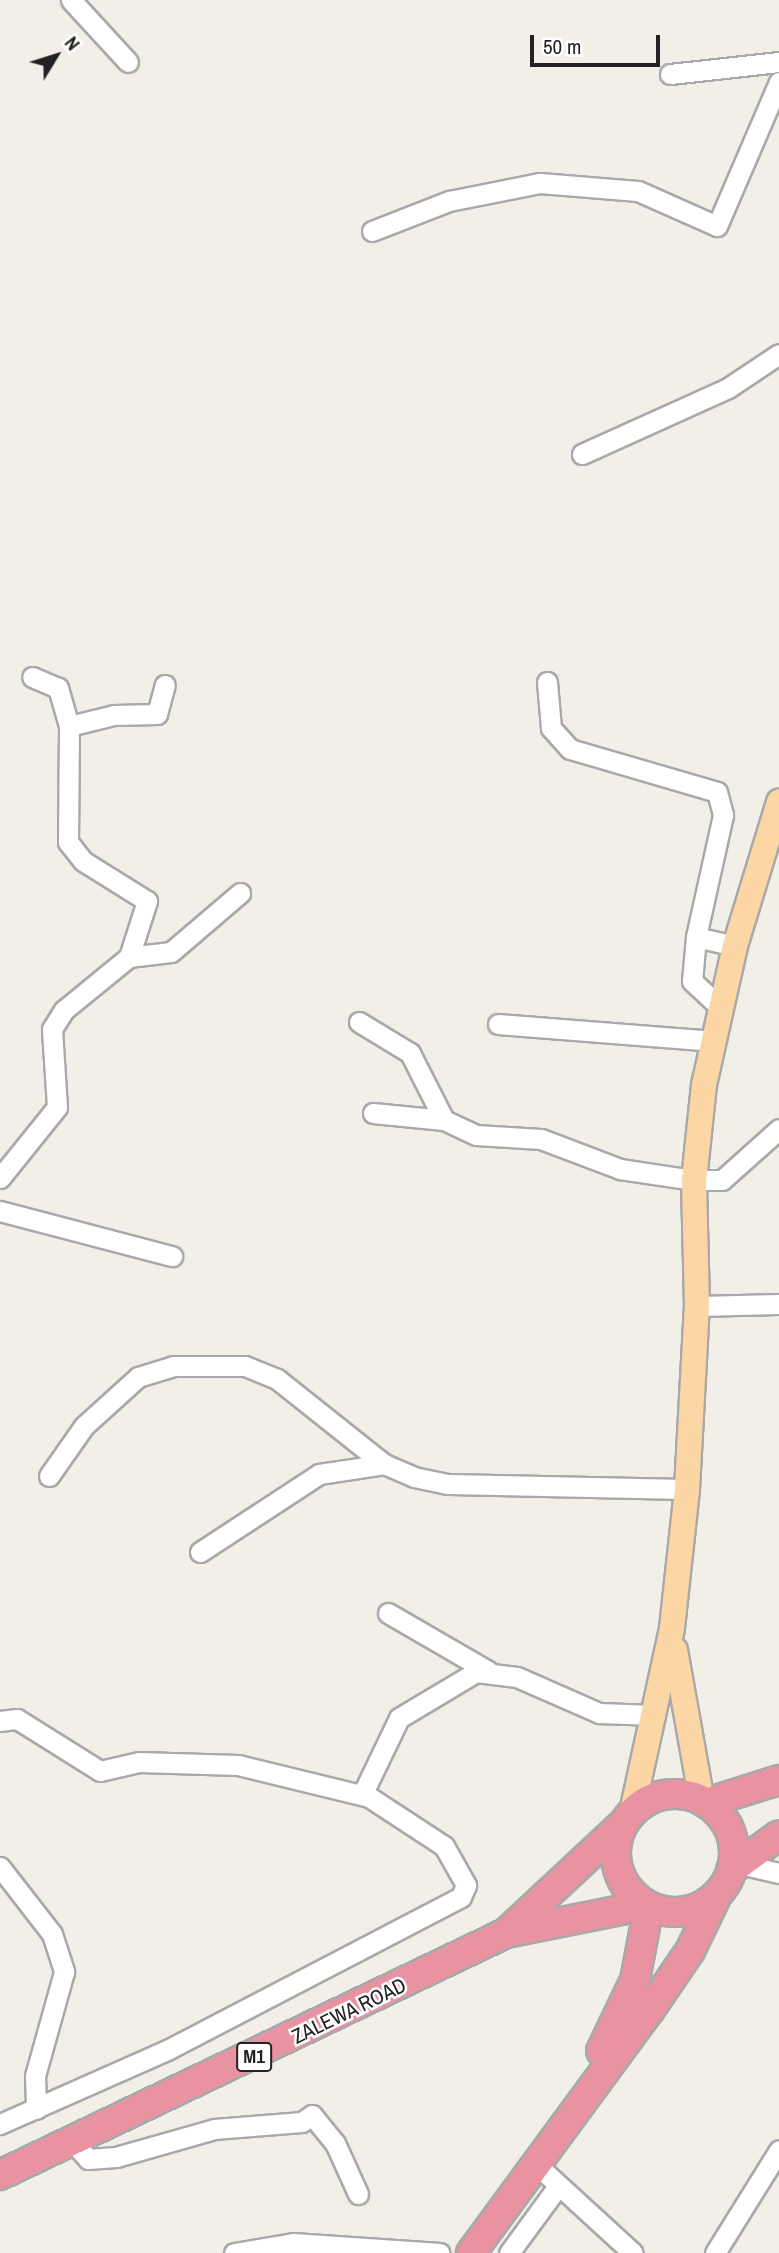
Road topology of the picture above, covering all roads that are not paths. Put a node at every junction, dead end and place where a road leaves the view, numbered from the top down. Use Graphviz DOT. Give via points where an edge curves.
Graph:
graph roads {
  1 [pos="71,0"];
  2 [pos="128,62"];
  3 [pos="779,62"];
  4 [pos="670,74"];
  5 [pos="779,82"];
  6 [pos="372,231"];
  7 [pos="779,354"];
  8 [pos="582,454"];
  9 [pos="32,677"];
  10 [pos="547,682"];
  11 [pos="165,685"];
  12 [pos="69,726"];
  13 [pos="779,802"];
  14 [pos="240,893"];
  15 [pos="696,937"];
  16 [pos="735,946"];
  17 [pos="129,957"];
  18 [pos="722,1008"];
  19 [pos="359,1022"];
  20 [pos="498,1024"];
  21 [pos="714,1041"];
  22 [pos="373,1113"];
  23 [pos="444,1120"];
  24 [pos="779,1129"];
  25 [pos="0,1178"];
  26 [pos="694,1180"];
  27 [pos="0,1211"];
  28 [pos="172,1256"];
  29 [pos="779,1304"];
  30 [pos="697,1307"];
  31 [pos="384,1464"];
  32 [pos="49,1476"];
  33 [pos="687,1489"];
  34 [pos="200,1552"];
  35 [pos="388,1613"];
  36 [pos="672,1628"];
  37 [pos="488,1671"];
  38 [pos="2,1714"];
  39 [pos="655,1715"];
  40 [pos="779,1780"];
  41 [pos="362,1795"];
  42 [pos="704,1802"];
  43 [pos="627,1819"];
  44 [pos="779,1835"];
  45 [pos="0,1867"];
  46 [pos="738,1868"];
  47 [pos="779,1872"];
  48 [pos="717,1895"];
  49 [pos="648,1905"];
  50 [pos="506,1933"];
  51 [pos="36,2109"];
  52 [pos="0,2124"];
  53 [pos="72,2141"];
  54 [pos="779,2150"];
  55 [pos="0,2175"];
  56 [pos="548,2176"];
  57 [pos="358,2194"];
  58 [pos="234,2253"];
  59 [pos="440,2253"];
  60 [pos="454,2253"];
  61 [pos="471,2253"];
  62 [pos="509,2253"];
  63 [pos="633,2253"];
  64 [pos="715,2253"];
  1 -- 2 [label="street"];
  3 -- 4 [label="street"];
  5 -- 6 [label="street" via="717,226 638,191 540,183 449,201"];
  7 -- 8 [label="street" via="728,388"];
  9 -- 12 [label="street" via="58,688"];
  10 -- 15 [label="street" via="551,728 570,749 717,792 723,815"];
  11 -- 12 [label="street" via="158,714 114,715"];
  12 -- 17 [label="street" via="68,842 83,860 147,901"];
  13 -- 16 [label="main road"];
  14 -- 17 [label="street" via="171,953"];
  15 -- 16 [label="street"];
  15 -- 18 [label="street" via="692,981"];
  16 -- 18 [label="main road"];
  17 -- 25 [label="street" via="64,1010 52,1028 57,1107"];
  18 -- 21 [label="main road"];
  19 -- 23 [label="street" via="410,1053"];
  20 -- 21 [label="street"];
  21 -- 26 [label="main road"];
  22 -- 23 [label="street"];
  23 -- 26 [label="street" via="476,1135 541,1139 620,1169"];
  24 -- 26 [label="street" via="722,1180"];
  26 -- 30 [label="main road"];
  27 -- 28 [label="street"];
  29 -- 30 [label="street"];
  30 -- 33 [label="main road"];
  31 -- 32 [label="street" via="277,1379 245,1366 173,1366 138,1377 114,1397 83,1426"];
  31 -- 33 [label="street" via="447,1484"];
  31 -- 34 [label="street" via="319,1474"];
  33 -- 36 [label="main road"];
  35 -- 37 [label="street"];
  36 -- 39 [label="main road"];
  36 -- 42 [label="main road"];
  37 -- 39 [label="street" via="599,1713"];
  37 -- 41 [label="street" via="399,1718"];
  38 -- 41 [label="street" via="100,1771 139,1762 237,1765"];
  39 -- 43 [label="main road"];
  40 -- 42 [label="highway, M1"];
  41 -- 51 [label="street" via="444,1846 464,1879 461,1897 167,2050"];
  42 -- 43 [label="highway, M1" via="665,1795"];
  42 -- 46 [label="highway" via="730,1832"];
  43 -- 49 [label="highway" via="616,1850 621,1876"];
  43 -- 50 [label="highway, ZALEWA ROAD / M1"];
  44 -- 46 [label="highway"];
  45 -- 51 [label="street" via="52,1934 64,1972 35,2076"];
  46 -- 47 [label="street"];
  46 -- 48 [label="highway"];
  48 -- 49 [label="highway, M1" via="677,1912"];
  48 -- 56 [label="highway" via="690,1951 569,2125"];
  49 -- 50 [label="highway, ZALEWA ROAD / M1"];
  49 -- 60 [label="highway" via="635,1980 618,2023 529,2157"];
  50 -- 53 [label="highway, ZALEWA ROAD / M1"];
  51 -- 52 [label="street"];
  53 -- 55 [label="highway, ZALEWA ROAD / M1"];
  53 -- 57 [label="street" via="88,2159 116,2157 214,2129 302,2122 312,2115 335,2143"];
  54 -- 64 [label="street"];
  56 -- 61 [label="highway"];
  56 -- 62 [label="street"];
  56 -- 63 [label="street"];
  58 -- 59 [label="street" via="293,2243"];
}
